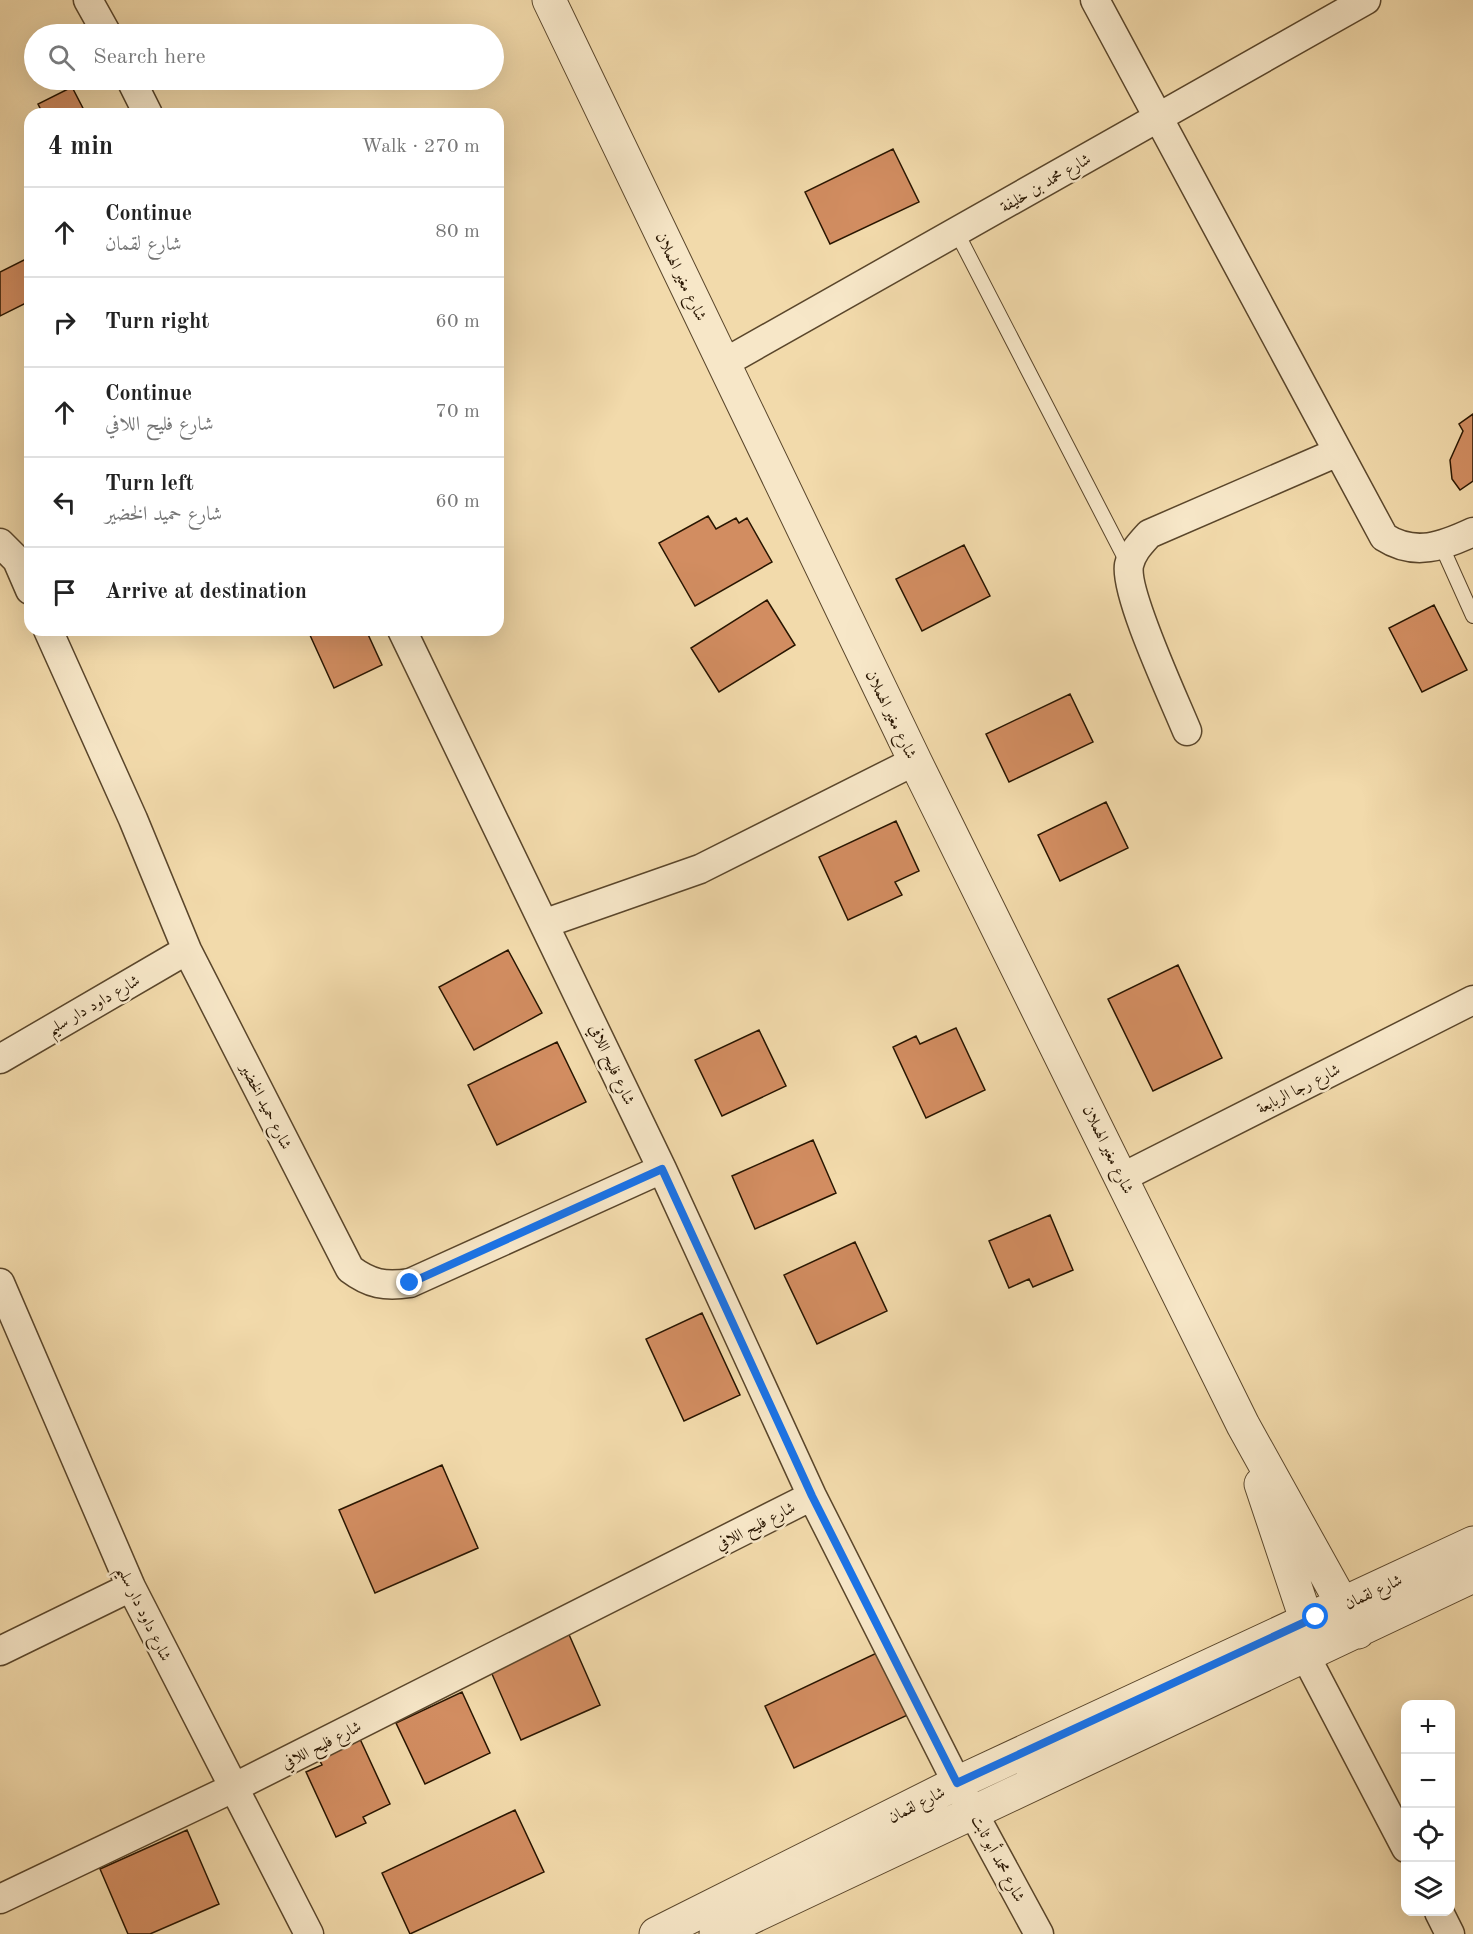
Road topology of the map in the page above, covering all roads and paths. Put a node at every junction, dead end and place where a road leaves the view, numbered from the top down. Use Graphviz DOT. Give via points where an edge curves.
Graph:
graph roads {
  1 [pos="88,0"];
  2 [pos="549,0"];
  3 [pos="1095,0"];
  4 [pos="1366,0"];
  5 [pos="101,24"];
  6 [pos="135,90"];
  7 [pos="145,108"];
  8 [pos="1159,116"];
  9 [pos="957,233"];
  10 [pos="724,363"];
  11 [pos="1338,452"];
  12 [pos="1473,532"];
  13 [pos="0,543"];
  14 [pos="1442,547"];
  15 [pos="1129,566"];
  16 [pos="24,576"];
  17 [pos="1473,616"];
  18 [pos="51,636"];
  19 [pos="405,636"];
  20 [pos="1187,731"];
  21 [pos="915,761"];
  22 [pos="546,923"];
  23 [pos="187,950"];
  24 [pos="1473,1000"];
  25 [pos="0,1059"];
  26 [pos="662,1169"];
  27 [pos="1123,1178"];
  28 [pos="0,1283"];
  29 [pos="1243,1425"];
  30 [pos="812,1496"];
  31 [pos="1473,1543"];
  32 [pos="1473,1576"];
  33 [pos="131,1587"];
  34 [pos="1351,1618"];
  35 [pos="1305,1622"];
  36 [pos="0,1651"];
  37 [pos="1312,1654"];
  38 [pos="957,1783"];
  39 [pos="233,1788"];
  40 [pos="974,1812"];
  41 [pos="1401,1838"];
  42 [pos="0,1899"];
  43 [pos="1441,1916"];
  44 [pos="309,1934"];
  45 [pos="656,1934"];
  46 [pos="716,1934"];
  47 [pos="1039,1934"];
  48 [pos="1450,1934"];
  1 -- 5 [label="street"];
  2 -- 10 [label="street, شارع مغير الهملان"];
  3 -- 8 [label="street"];
  4 -- 8 [label="street, شارع محمد بن خليفة"];
  6 -- 7 [label="street"];
  8 -- 9 [label="street, شارع محمد بن خليفة"];
  8 -- 11 [label="street"];
  9 -- 10 [label="street, شارع محمد بن خليفة"];
  9 -- 15 [label="lane"];
  10 -- 21 [label="street, شارع مغير الهملان"];
  11 -- 14 [label="street" via="1384,537 1411,547"];
  11 -- 15 [label="street" via="1149,534 1135,548"];
  12 -- 14 [label="street"];
  13 -- 16 [label="street" via="17,560"];
  14 -- 17 [label="lane"];
  15 -- 20 [label="street" via="1131,591"];
  18 -- 23 [label="street, شارع حميد الخضير"];
  19 -- 22 [label="street, شارع فليح اللافي"];
  21 -- 22 [label="street" via="700,869"];
  21 -- 27 [label="street, شارع مغير الهملان"];
  22 -- 26 [label="street, شارع فليح اللافي"];
  23 -- 25 [label="street, شارع داود دار سليم"];
  23 -- 26 [label="street, شارع حميد الخضير" via="350,1269 368,1282 391,1286 410,1283"];
  24 -- 27 [label="street, شارع رجا الربابعة"];
  26 -- 30 [label="street, شارع فليح اللافي"];
  27 -- 29 [label="street, شارع مغير الهملان"];
  28 -- 33 [label="street, شارع داود دار سليم"];
  29 -- 34 [label="street, شارع مغير الهملان"];
  29 -- 35 [label="street, شارع مغير الهملان"];
  30 -- 38 [label="street, شارع محمد أبو ثابت"];
  30 -- 39 [label="street, شارع فليح اللافي"];
  31 -- 34 [label="street, شارع لقمان"];
  32 -- 34 [label="street, شارع لقمان"];
  33 -- 36 [label="street"];
  33 -- 39 [label="street, شارع داود دار سليم"];
  34 -- 35 [label="street, شارع لقمان"];
  34 -- 37 [label="street, شارع لقمان"];
  35 -- 37 [label="street, شارع مغير الهملان"];
  35 -- 38 [label="street, شارع لقمان"];
  37 -- 40 [label="street, شارع لقمان"];
  37 -- 41 [label="street"];
  38 -- 40 [label="street, شارع محمد أبو ثابت"];
  38 -- 45 [label="street, شارع لقمان"];
  39 -- 42 [label="street, شارع فليح اللافي"];
  39 -- 44 [label="street, شارع داود دار سليم"];
  40 -- 46 [label="street, شارع لقمان"];
  40 -- 47 [label="street, شارع محمد أبو ثابت"];
  43 -- 48 [label="street"];
}
